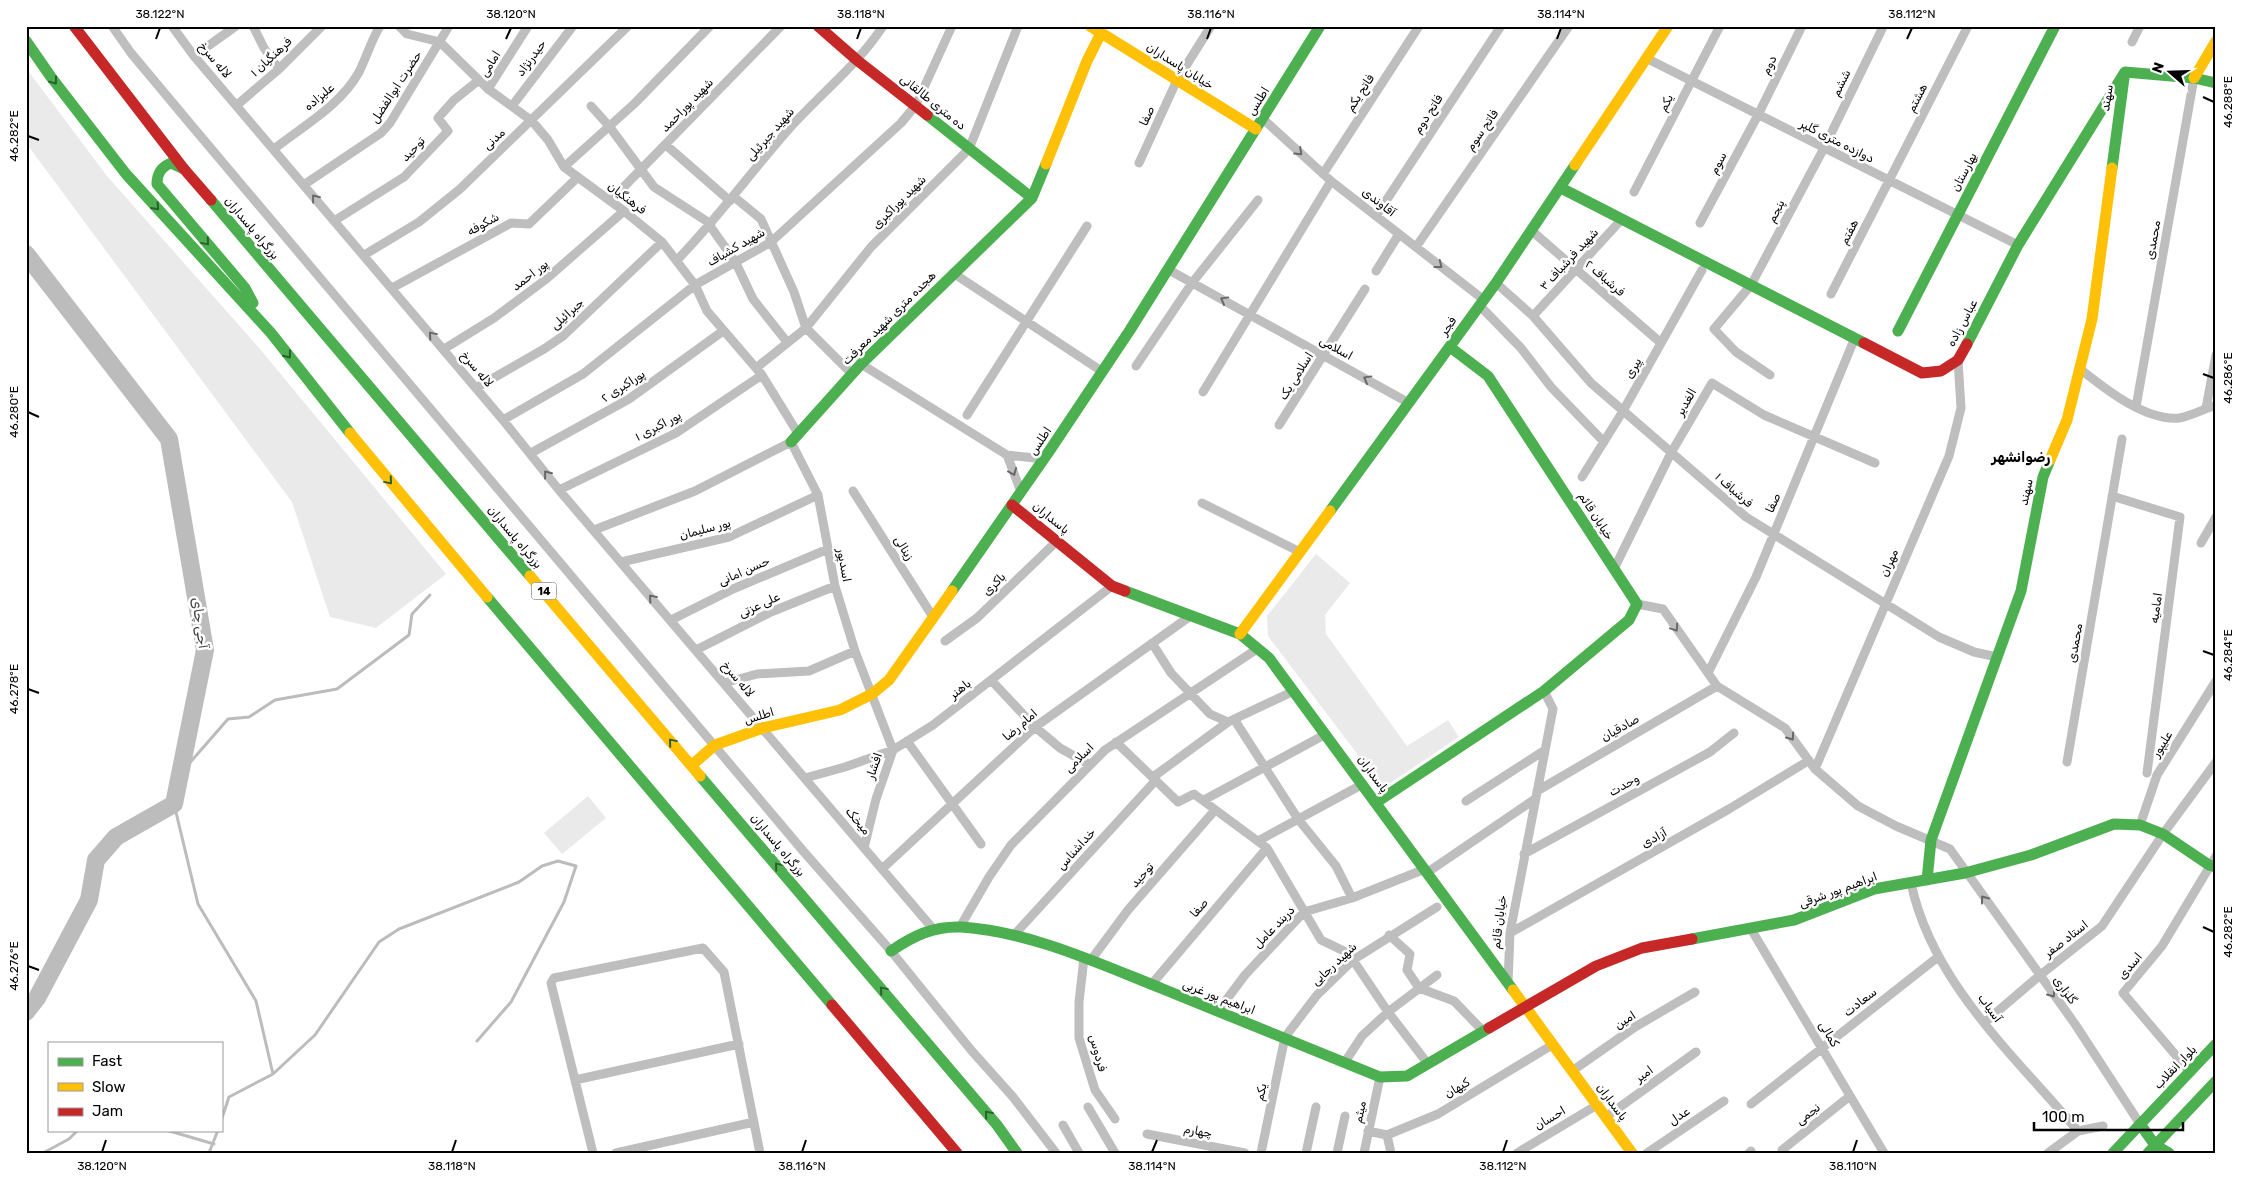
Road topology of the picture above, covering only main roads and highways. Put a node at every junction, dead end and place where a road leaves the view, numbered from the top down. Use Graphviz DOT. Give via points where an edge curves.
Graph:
graph roads {
  1 [pos="74,26"];
  2 [pos="818,26"];
  3 [pos="1090,26"];
  4 [pos="1320,26"];
  5 [pos="1668,26"];
  6 [pos="2055,26"];
  7 [pos="1103,30"];
  8 [pos="26,41"];
  9 [pos="2216,41"];
  10 [pos="2125,72"];
  11 [pos="2194,78"];
  12 [pos="2216,83"];
  13 [pos="1256,129"];
  14 [pos="184,169"];
  15 [pos="1561,188"];
  16 [pos="1032,198"];
  17 [pos="1898,331"];
  18 [pos="270,333"];
  19 [pos="1450,347"];
  20 [pos="795,438"];
  21 [pos="1012,505"];
  22 [pos="1240,634"];
  23 [pos="692,765"];
  24 [pos="1377,802"];
  25 [pos="2214,863"];
  26 [pos="1927,880"];
  27 [pos="891,951"];
  28 [pos="1525,1007"];
  29 [pos="2216,1044"];
  30 [pos="2216,1081"];
  31 [pos="2140,1124"];
  32 [pos="2152,1149"];
  33 [pos="956,1153"];
  34 [pos="1017,1153"];
  35 [pos="1632,1153"];
  36 [pos="2113,1153"];
  37 [pos="2169,1153"];
  1 -- 14 [label="main road, بزرگراه پاسداران / 14"];
  2 -- 16 [label="main road, ده متری طالقانی"];
  3 -- 7 [label="main road, خیابان پاسداران"];
  4 -- 13 [label="main road, اطلس"];
  5 -- 15 [label="main road, فجر"];
  6 -- 17 [label="main road, بهارستان"];
  7 -- 13 [label="main road, خیابان پاسداران"];
  7 -- 16 [label="main road, هجده متری شهید معرفت" via="1087,61"];
  8 -- 18 [label="main road, one-way" via="126,174"];
  9 -- 11 [label="main road"];
  10 -- 11 [label="main road"];
  10 -- 15 [label="main road, عباس زاده" via="2018,245 1958,360 1941,371 1922,373"];
  10 -- 26 [label="main road, سهند" via="2092,319 2080,368 2067,420 2043,477 2020,591 1931,840"];
  11 -- 12 [label="main road"];
  13 -- 21 [label="main road, اطلس" via="1103,372"];
  14 -- 18 [label="main road, one-way" via="171,163 162,166 157,174 157,184 245,288"];
  23 -- 14 [label="main road, بزرگراه پاسداران / 14, one-way"];
  15 -- 19 [label="main road, فجر"];
  16 -- 20 [label="main road, هجده متری شهید معرفت" via="861,364"];
  18 -- 33 [label="main road, one-way" via="364,451"];
  19 -- 22 [label="main road, فجر"];
  19 -- 24 [label="main road, خیابان قائم" via="1488,376 1637,604 1628,620 1544,691"];
  21 -- 22 [label="main road, پاسداران" via="1112,586"];
  21 -- 23 [label="main road, اطلس" via="889,680 872,694 840,710 763,728 715,745"];
  22 -- 24 [label="main road, پاسداران" via="1269,658"];
  34 -- 23 [label="main road, بزرگراه پاسداران / 14, one-way"];
  24 -- 28 [label="main road, پاسداران"];
  25 -- 26 [label="main road, ابراهیم پور شرقی" via="2140,824 2114,824 2031,855"];
  26 -- 28 [label="main road, ابراهیم پور شرقی" via="1874,889 1794,920 1642,948 1596,966"];
  27 -- 28 [label="main road, ابراهیم پور غربی" via="913,936 934,930 960,928 1014,935 1087,959 1380,1077 1407,1076"];
  28 -- 35 [label="main road, پاسداران"];
  29 -- 31 [label="main road, بلوار انقلاب"];
  30 -- 32 [label="main road"];
  31 -- 32 [label="main road"];
  31 -- 36 [label="main road, بلوار انقلاب"];
  32 -- 37 [label="main road"];
}
